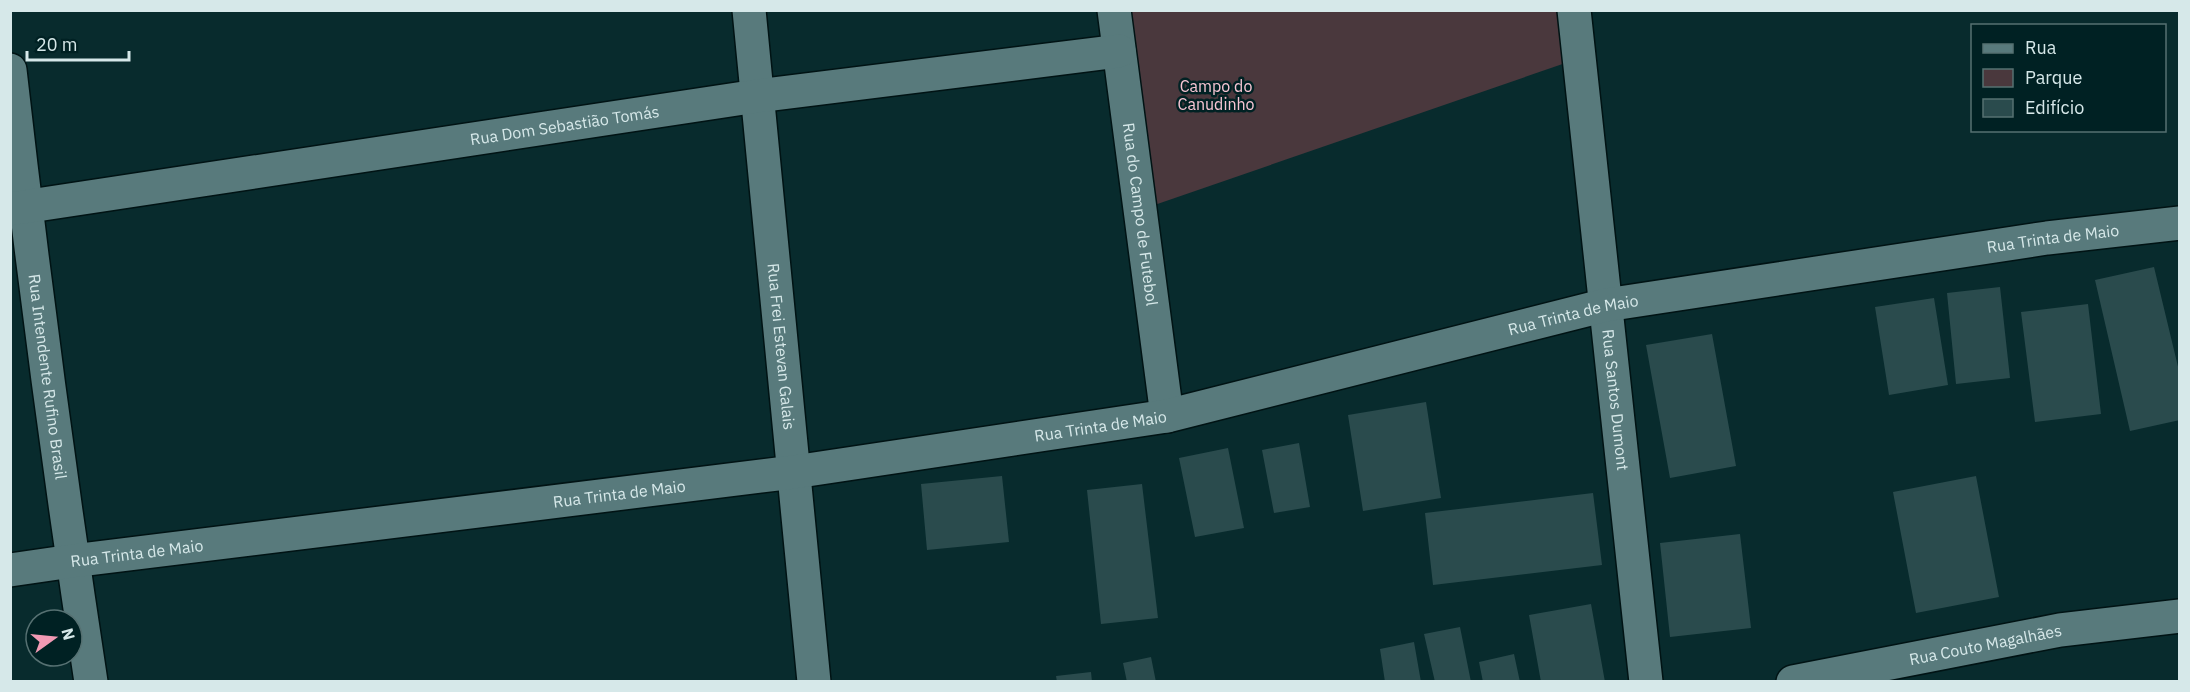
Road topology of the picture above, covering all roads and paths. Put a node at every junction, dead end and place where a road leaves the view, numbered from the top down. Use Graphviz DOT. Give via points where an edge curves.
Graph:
graph roads {
  1 [pos="749,10"];
  2 [pos="1114,10"];
  3 [pos="1574,10"];
  4 [pos="1119,51"];
  5 [pos="10,70"];
  6 [pos="757,96"];
  7 [pos="18,208"];
  8 [pos="2180,222"];
  9 [pos="1606,304"];
  10 [pos="1167,416"];
  11 [pos="794,472"];
  12 [pos="72,561"];
  13 [pos="10,570"];
  14 [pos="2180,616"];
  15 [pos="91,681"];
  16 [pos="814,681"];
  17 [pos="1646,681"];
  18 [pos="1793,681"];
  1 -- 6 [label="street, Rua Frei Estevan Galais"];
  2 -- 4 [label="street, Rua do Campo de Futebol"];
  3 -- 9 [label="street, Rua Santos Dumont"];
  4 -- 6 [label="street, Rua Dom Sebastião Tomás"];
  4 -- 10 [label="street, Rua do Campo de Futebol"];
  5 -- 7 [label="street, Rua Intendente Rufino Brasil"];
  6 -- 7 [label="street, Rua Dom Sebastião Tomás"];
  6 -- 11 [label="street, Rua Frei Estevan Galais"];
  7 -- 12 [label="street, Rua Intendente Rufino Brasil"];
  8 -- 9 [label="street, Rua Trinta de Maio"];
  9 -- 10 [label="street, Rua Trinta de Maio"];
  9 -- 17 [label="street, Rua Santos Dumont"];
  10 -- 11 [label="street, Rua Trinta de Maio"];
  11 -- 12 [label="street, Rua Trinta de Maio"];
  11 -- 16 [label="street, Rua Frei Estevan Galais"];
  12 -- 13 [label="street, Rua Trinta de Maio"];
  12 -- 15 [label="street, Rua Intendente Rufino Brasil"];
  14 -- 18 [label="street, Rua Couto Magalhães" via="2060,630"];
}
